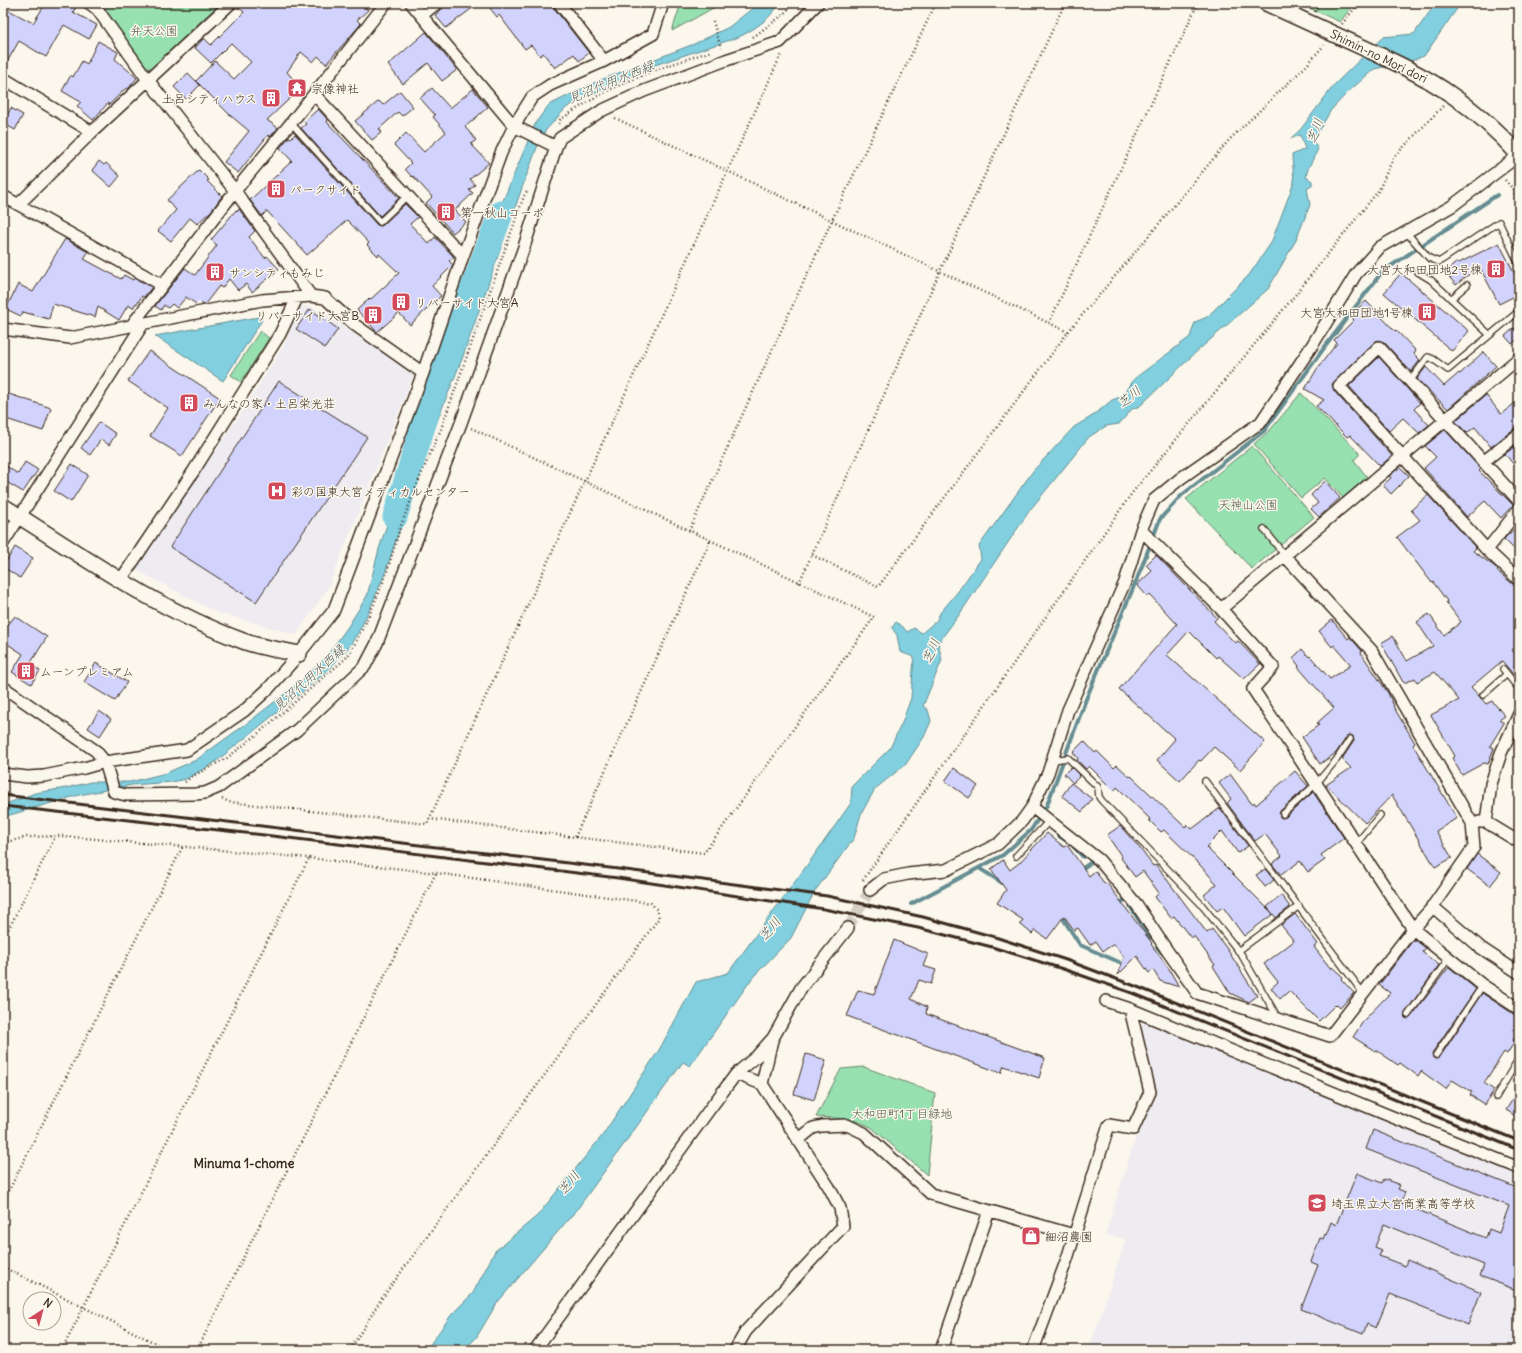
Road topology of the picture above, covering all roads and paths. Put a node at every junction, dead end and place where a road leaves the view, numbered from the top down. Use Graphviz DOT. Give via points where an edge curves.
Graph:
graph roads {
  1 [pos="231,3"];
  2 [pos="386,3"];
  3 [pos="411,3"];
  4 [pos="437,3"];
  5 [pos="560,3"];
  6 [pos="663,3"];
  7 [pos="794,3"];
  8 [pos="818,3"];
  9 [pos="936,3"];
  10 [pos="1065,3"];
  11 [pos="1198,3"];
  12 [pos="1266,3"];
  13 [pos="1318,3"];
  14 [pos="1359,3"];
  15 [pos="96,5"];
  16 [pos="1315,13"];
  17 [pos="422,15"];
  18 [pos="713,21"];
  19 [pos="1333,34"];
  20 [pos="746,40"];
  21 [pos="721,48"];
  22 [pos="714,50"];
  23 [pos="783,51"];
  24 [pos="604,61"];
  25 [pos="3,78"];
  26 [pos="148,80"];
  27 [pos="314,94"];
  28 [pos="1453,96"];
  29 [pos="577,109"];
  30 [pos="600,111"];
  31 [pos="291,123"];
  32 [pos="514,126"];
  33 [pos="92,132"];
  34 [pos="556,147"];
  35 [pos="1519,155"];
  36 [pos="728,170"];
  37 [pos="1498,172"];
  38 [pos="532,183"];
  39 [pos="234,191"];
  40 [pos="3,196"];
  41 [pos="407,196"];
  42 [pos="1519,203"];
  43 [pos="20,204"];
  44 [pos="832,220"];
  45 [pos="1406,232"];
  46 [pos="463,256"];
  47 [pos="1519,264"];
  48 [pos="940,271"];
  49 [pos="1418,272"];
  50 [pos="162,285"];
  51 [pos="1467,285"];
  52 [pos="312,296"];
  53 [pos="298,298"];
  54 [pos="1451,299"];
  55 [pos="1519,311"];
  56 [pos="1049,323"];
  57 [pos="143,324"];
  58 [pos="131,326"];
  59 [pos="3,329"];
  60 [pos="1068,332"];
  61 [pos="1490,335"];
  62 [pos="1519,358"];
  63 [pos="423,373"];
  64 [pos="1410,381"];
  65 [pos="1445,420"];
  66 [pos="460,423"];
  67 [pos="1519,434"];
  68 [pos="1402,456"];
  69 [pos="1483,462"];
  70 [pos="584,482"];
  71 [pos="1519,501"];
  72 [pos="3,506"];
  73 [pos="1519,509"];
  74 [pos="20,517"];
  75 [pos="1141,530"];
  76 [pos="1264,530"];
  77 [pos="689,531"];
  78 [pos="710,541"];
  79 [pos="3,543"];
  80 [pos="1487,550"];
  81 [pos="812,555"];
  82 [pos="1284,556"];
  83 [pos="1519,580"];
  84 [pos="120,581"];
  85 [pos="799,583"];
  86 [pos="1221,609"];
  87 [pos="299,654"];
  88 [pos="1503,669"];
  89 [pos="1507,674"];
  90 [pos="3,687"];
  91 [pos="1519,689"];
  92 [pos="1483,695"];
  93 [pos="1519,714"];
  94 [pos="1350,739"];
  95 [pos="1052,760"];
  96 [pos="106,765"];
  97 [pos="3,774"];
  98 [pos="1206,781"];
  99 [pos="1316,784"];
  100 [pos="170,793"];
  101 [pos="205,793"];
  102 [pos="1032,807"];
  103 [pos="1283,814"];
  104 [pos="1380,814"];
  105 [pos="429,819"];
  106 [pos="1050,820"];
  107 [pos="1486,822"];
  108 [pos="1472,823"];
  109 [pos="55,837"];
  110 [pos="575,837"];
  111 [pos="3,842"];
  112 [pos="1519,842"];
  113 [pos="1356,844"];
  114 [pos="183,846"];
  115 [pos="1016,856"];
  116 [pos="309,858"];
  117 [pos="436,873"];
  118 [pos="862,880"];
  119 [pos="870,890"];
  120 [pos="1299,906"];
  121 [pos="1432,906"];
  122 [pos="848,928"];
  123 [pos="1413,929"];
  124 [pos="3,940"];
  125 [pos="1238,951"];
  126 [pos="1448,958"];
  127 [pos="1519,974"];
  128 [pos="1482,985"];
  129 [pos="1363,993"];
  130 [pos="1106,1001"];
  131 [pos="1519,1008"];
  132 [pos="1130,1009"];
  133 [pos="1408,1015"];
  134 [pos="1280,1020"];
  135 [pos="773,1038"];
  136 [pos="1436,1055"];
  137 [pos="1519,1058"];
  138 [pos="736,1074"];
  139 [pos="762,1084"];
  140 [pos="1496,1097"];
  141 [pos="798,1140"];
  142 [pos="1519,1168"];
  143 [pos="3,1202"];
  144 [pos="989,1211"];
  145 [pos="1074,1235"];
  146 [pos="3,1267"];
  147 [pos="84,1307"];
  148 [pos="62,1350"];
  149 [pos="169,1350"];
  150 [pos="197,1350"];
  151 [pos="350,1350"];
  152 [pos="535,1350"];
  153 [pos="735,1350"];
  154 [pos="941,1350"];
  155 [pos="1033,1350"];
  1 -- 26 [label="street"];
  2 -- 27 [label="street"];
  3 -- 17 [label="street"];
  4 -- 17 [label="street"];
  5 -- 24 [label="street"];
  6 -- 24 [label="street" via="654,34"];
  7 -- 20 [label="path" via="783,16"];
  8 -- 30 [label="street" via="780,42 703,68"];
  9 -- 44 [label="path"];
  10 -- 48 [label="path"];
  11 -- 56 [label="path"];
  12 -- 19 [label="street, Shimin-no Mori dori"];
  13 -- 16 [label="path"];
  14 -- 19 [label="path"];
  15 -- 26 [label="street"];
  17 -- 32 [label="street"];
  18 -- 21 [label="path"];
  19 -- 28 [label="street, Shimin-no Mori dori" via="1390,60"];
  19 -- 60 [label="path" via="1308,65 1230,139"];
  22 -- 29 [label="path" via="628,81"];
  23 -- 36 [label="path"];
  24 -- 32 [label="street" via="550,85 532,97"];
  25 -- 33 [label="street"];
  26 -- 33 [label="street"];
  26 -- 39 [label="street"];
  27 -- 31 [label="street"];
  27 -- 41 [label="street"];
  28 -- 35 [label="street, Shimin-no Mori dori" via="1500,134"];
  28 -- 118 [label="path" via="1393,158 1379,190 1132,493"];
  30 -- 34 [label="street" via="560,138"];
  30 -- 36 [label="path"];
  31 -- 39 [label="street"];
  31 -- 41 [label="lane" via="380,222"];
  32 -- 34 [label="street"];
  32 -- 46 [label="street" via="501,153"];
  33 -- 43 [label="street"];
  34 -- 66 [label="street" via="524,247"];
  35 -- 37 [label="street"];
  36 -- 44 [label="path"];
  36 -- 70 [label="path"];
  37 -- 42 [label="path" via="1512,188"];
  37 -- 45 [label="street" via="1452,206"];
  38 -- 100 [label="path" via="524,196 441,429 400,528 386,575 350,653 238,750 193,776"];
  39 -- 50 [label="street"];
  39 -- 52 [label="street"];
  40 -- 43 [label="street"];
  41 -- 46 [label="street"];
  43 -- 50 [label="street"];
  44 -- 48 [label="path"];
  44 -- 77 [label="path"];
  45 -- 47 [label="lane" via="1429,258 1439,262 1499,222"];
  45 -- 75 [label="street" via="1380,247 1356,274 1261,422 1180,478 1154,500"];
  46 -- 63 [label="street"];
  48 -- 56 [label="path"];
  48 -- 81 [label="path"];
  49 -- 54 [label="lane" via="1431,280"];
  50 -- 58 [label="street"];
  51 -- 54 [label="lane"];
  52 -- 53 [label="street"];
  52 -- 63 [label="street" via="325,298 355,325"];
  53 -- 57 [label="street" via="262,300"];
  53 -- 84 [label="street" via="280,334 193,472"];
  54 -- 61 [label="lane"];
  55 -- 61 [label="lane"];
  56 -- 60 [label="path"];
  57 -- 58 [label="street"];
  57 -- 74 [label="street"];
  58 -- 59 [label="street" via="70,338"];
  60 -- 81 [label="path" via="878,587"];
  61 -- 64 [label="lane" via="1448,370 1428,357"];
  62 -- 65 [label="street"];
  63 -- 87 [label="street" via="334,610"];
  64 -- 65 [label="street"];
  64 -- 68 [label="street" via="1379,347 1339,386"];
  65 -- 68 [label="street"];
  65 -- 69 [label="street"];
  66 -- 70 [label="path"];
  66 -- 101 [label="street" via="377,643 365,666 297,730 219,788"];
  67 -- 69 [label="street"];
  68 -- 80 [label="street"];
  68 -- 82 [label="street"];
  69 -- 71 [label="street"];
  70 -- 77 [label="path"];
  70 -- 105 [label="path"];
  72 -- 74 [label="street"];
  73 -- 80 [label="street"];
  74 -- 79 [label="street"];
  74 -- 84 [label="street"];
  75 -- 86 [label="street"];
  75 -- 95 [label="street" via="1125,582 1068,710"];
  76 -- 82 [label="lane"];
  77 -- 78 [label="path"];
  78 -- 85 [label="path"];
  78 -- 110 [label="path"];
  80 -- 83 [label="street"];
  81 -- 85 [label="path"];
  82 -- 86 [label="street"];
  82 -- 108 [label="street" via="1372,651"];
  84 -- 87 [label="street" via="166,608 245,642"];
  85 -- 110 [label="path" via="874,617 704,853"];
  86 -- 99 [label="street" via="1273,667 1253,689"];
  87 -- 96 [label="street" via="244,711 187,750"];
  88 -- 89 [label="lane"];
  89 -- 91 [label="lane"];
  89 -- 92 [label="lane"];
  90 -- 96 [label="street" via="96,751"];
  93 -- 107 [label="street" via="1501,753 1491,784"];
  94 -- 99 [label="lane"];
  95 -- 102 [label="street"];
  95 -- 125 [label="lane" via="1068,758 1098,787 1102,801 1201,904"];
  96 -- 97 [label="street" via="44,776"];
  96 -- 100 [label="street" via="114,792 126,795"];
  98 -- 120 [label="lane"];
  99 -- 103 [label="lane"];
  99 -- 113 [label="street"];
  100 -- 101 [label="street"];
  101 -- 105 [label="path" via="230,802 246,804 427,824"];
  102 -- 106 [label="street"];
  102 -- 119 [label="street" via="1022,821 998,844 946,870 884,879"];
  104 -- 113 [label="lane"];
  105 -- 110 [label="path"];
  106 -- 115 [label="lane"];
  106 -- 134 [label="street" via="1099,860 1134,900 1197,993"];
  107 -- 108 [label="street"];
  107 -- 112 [label="street"];
  108 -- 121 [label="street" via="1474,847"];
  109 -- 111 [label="path" via="27,836"];
  109 -- 114 [label="path"];
  109 -- 124 [label="path"];
  113 -- 123 [label="street"];
  114 -- 116 [label="path"];
  114 -- 143 [label="path"];
  116 -- 117 [label="path"];
  116 -- 147 [label="path"];
  117 -- 150 [label="path"];
  117 -- 151 [label="path" via="652,903 659,918 380,1301"];
  120 -- 125 [label="lane"];
  120 -- 129 [label="lane"];
  121 -- 123 [label="street"];
  121 -- 127 [label="street" via="1481,948"];
  122 -- 135 [label="street" via="801,988"];
  123 -- 126 [label="street"];
  123 -- 129 [label="street"];
  125 -- 134 [label="lane"];
  126 -- 128 [label="street"];
  126 -- 133 [label="lane"];
  128 -- 131 [label="street"];
  128 -- 136 [label="lane"];
  129 -- 134 [label="street" via="1330,1036"];
  130 -- 132 [label="street"];
  132 -- 142 [label="street"];
  132 -- 145 [label="street" via="1150,1092 1133,1128 1109,1125"];
  135 -- 138 [label="street"];
  135 -- 139 [label="street"];
  137 -- 140 [label="lane"];
  138 -- 139 [label="street"];
  138 -- 152 [label="street"];
  139 -- 141 [label="street"];
  141 -- 144 [label="street" via="813,1128 848,1125 864,1133 931,1194"];
  141 -- 153 [label="street" via="840,1208 843,1226 746,1331"];
  144 -- 145 [label="street"];
  144 -- 154 [label="street"];
  145 -- 155 [label="street"];
  146 -- 147 [label="path"];
  147 -- 148 [label="path"];
  147 -- 149 [label="path"];
}
